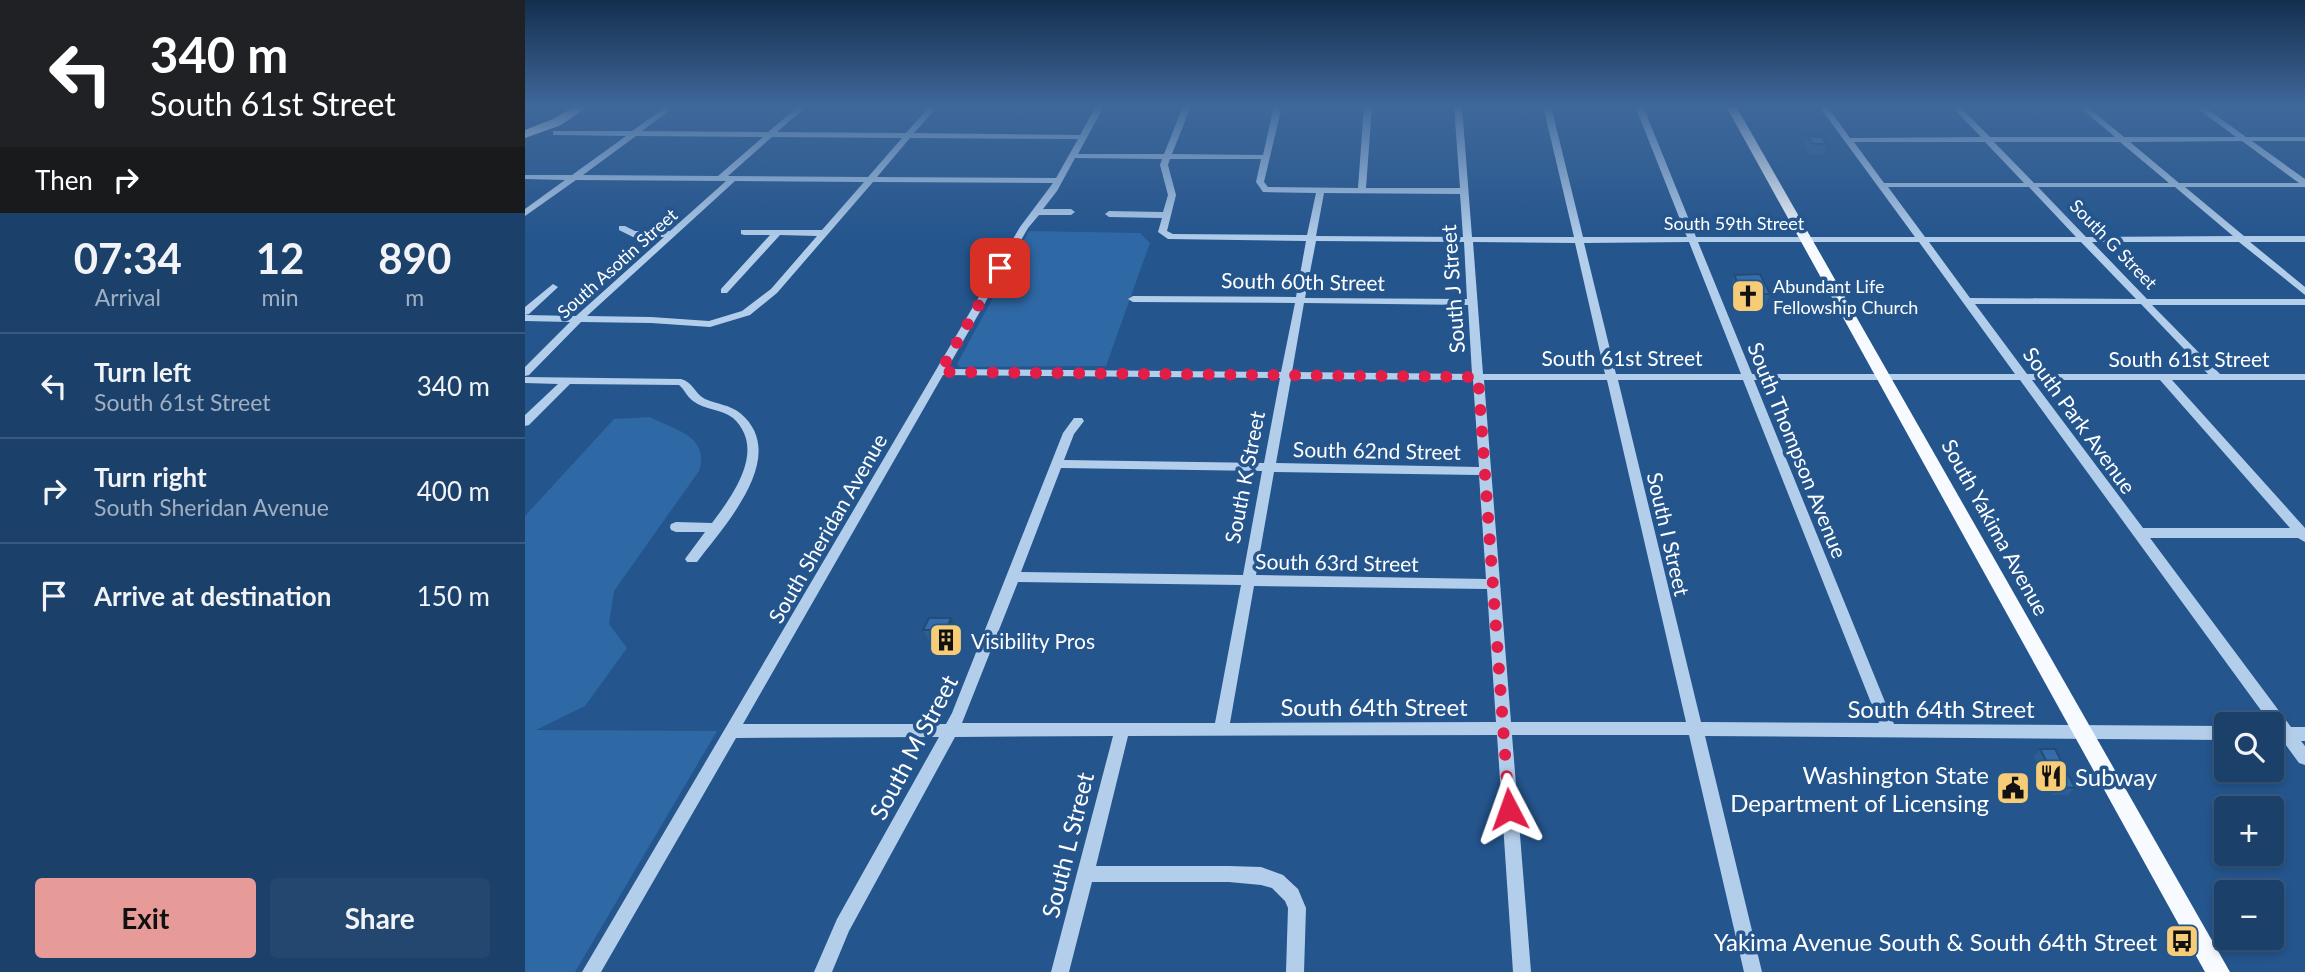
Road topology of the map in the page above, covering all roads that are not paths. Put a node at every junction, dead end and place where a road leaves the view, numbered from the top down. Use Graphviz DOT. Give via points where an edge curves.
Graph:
graph roads {
  1 [pos="610,151"];
  2 [pos="752,151"];
  3 [pos="893,151"];
  4 [pos="1075,151"];
  5 [pos="1168,151"];
  6 [pos="1267,151"];
  7 [pos="1365,151"];
  8 [pos="1461,151"];
  9 [pos="1558,151"];
  10 [pos="1657,151"];
  11 [pos="1757,151"];
  12 [pos="1857,151"];
  13 [pos="2000,151"];
  14 [pos="2137,151"];
  15 [pos="2260,151"];
  16 [pos="1072,156"];
  17 [pos="1166,157"];
  18 [pos="1266,157"];
  19 [pos="525,177"];
  20 [pos="575,177"];
  21 [pos="721,178"];
  22 [pos="734,178"];
  23 [pos="868,179"];
  24 [pos="1059,181"];
  25 [pos="2305,184"];
  26 [pos="2032,185"];
  27 [pos="2177,185"];
  28 [pos="1882,186"];
  29 [pos="1464,191"];
  30 [pos="1320,192"];
  31 [pos="1362,192"];
  32 [pos="1035,212"];
  33 [pos="1071,212"];
  34 [pos="525,213"];
  35 [pos="1109,214"];
  36 [pos="1167,215"];
  37 [pos="622,228"];
  38 [pos="744,232"];
  39 [pos="777,233"];
  40 [pos="824,233"];
  41 [pos="672,234"];
  42 [pos="1312,238"];
  43 [pos="1467,239"];
  44 [pos="1578,239"];
  45 [pos="1691,239"];
  46 [pos="1807,239"];
  47 [pos="1922,239"];
  48 [pos="2085,239"];
  49 [pos="2241,239"];
  50 [pos="2305,239"];
  51 [pos="554,287"];
  52 [pos="724,291"];
  53 [pos="2305,292"];
  54 [pos="1133,299"];
  55 [pos="1300,300"];
  56 [pos="1968,301"];
  57 [pos="2145,301"];
  58 [pos="1472,302"];
  59 [pos="2305,302"];
  60 [pos="525,312"];
  61 [pos="525,318"];
  62 [pos="578,319"];
  63 [pos="940,372"];
  64 [pos="525,373"];
  65 [pos="1286,375"];
  66 [pos="1748,376"];
  67 [pos="1884,376"];
  68 [pos="1478,377"];
  69 [pos="1612,377"];
  70 [pos="2024,377"];
  71 [pos="2162,377"];
  72 [pos="2217,377"];
  73 [pos="2303,379"];
  74 [pos="525,380"];
  75 [pos="568,380"];
  76 [pos="1079,421"];
  77 [pos="525,422"];
  78 [pos="1058,464"];
  79 [pos="1268,467"];
  80 [pos="1484,471"];
  81 [pos="676,527"];
  82 [pos="714,528"];
  83 [pos="2139,533"];
  84 [pos="2304,535"];
  85 [pos="692,559"];
  86 [pos="1013,577"];
  87 [pos="1247,582"];
  88 [pos="1493,584"];
  89 [pos="2264,712"];
  90 [pos="1502,728"];
  91 [pos="1221,729"];
  92 [pos="1696,729"];
  93 [pos="951,730"];
  94 [pos="1122,730"];
  95 [pos="1889,730"];
  96 [pos="731,731"];
  97 [pos="2082,732"];
  98 [pos="2214,733"];
  99 [pos="2284,734"];
  100 [pos="2305,734"];
  101 [pos="2284,739"];
  102 [pos="2305,758"];
  103 [pos="1085,874"];
  104 [pos="1288,890"];
  105 [pos="591,972"];
  106 [pos="824,972"];
  107 [pos="1060,972"];
  108 [pos="1295,972"];
  109 [pos="1522,972"];
  110 [pos="1753,972"];
  111 [pos="2218,972"];
  1 -- 20 [label="street"];
  2 -- 21 [label="street"];
  3 -- 23 [label="street"];
  4 -- 16 [label="street, South Sheridan Avenue"];
  5 -- 17 [label="street"];
  6 -- 18 [label="street"];
  7 -- 31 [label="street"];
  8 -- 29 [label="street, South J Street"];
  9 -- 44 [label="street, South I Street"];
  10 -- 45 [label="street, South Thompson Avenue"];
  11 -- 46 [label="main road, South Yakima Avenue"];
  12 -- 28 [label="street, South Park Avenue"];
  13 -- 26 [label="street, South G Street"];
  14 -- 27 [label="street"];
  15 -- 25 [label="street"];
  16 -- 17 [label="street"];
  16 -- 24 [label="street, South Sheridan Avenue"];
  17 -- 18 [label="street"];
  17 -- 36 [label="street" via="1164,171 1172,195"];
  18 -- 30 [label="street" via="1262,188"];
  19 -- 20 [label="street"];
  20 -- 21 [label="street"];
  20 -- 34 [label="street"];
  21 -- 22 [label="street"];
  22 -- 23 [label="street"];
  22 -- 41 [label="street, South Asotin Street"];
  23 -- 24 [label="street"];
  23 -- 40 [label="street"];
  24 -- 32 [label="street, South Sheridan Avenue"];
  25 -- 27 [label="street"];
  26 -- 27 [label="street"];
  26 -- 28 [label="street"];
  26 -- 48 [label="street, South G Street"];
  27 -- 49 [label="street"];
  28 -- 47 [label="street, South Park Avenue"];
  29 -- 31 [label="street"];
  29 -- 43 [label="street, South J Street"];
  30 -- 31 [label="street"];
  30 -- 42 [label="street, South K Street"];
  32 -- 33 [label="street"];
  32 -- 63 [label="street, South Sheridan Avenue"];
  35 -- 36 [label="street"];
  36 -- 42 [label="street, South 59th Street" via="1164,235"];
  37 -- 41 [label="street" via="635,234"];
  38 -- 39 [label="street"];
  39 -- 40 [label="street"];
  39 -- 52 [label="street"];
  40 -- 62 [label="street" via="770,295 731,319 696,324"];
  41 -- 62 [label="street, South Asotin Street"];
  42 -- 43 [label="street, South 59th Street"];
  42 -- 55 [label="street, South K Street"];
  43 -- 44 [label="street, South 59th Street"];
  43 -- 58 [label="street, South J Street"];
  44 -- 45 [label="street, South 59th Street"];
  44 -- 69 [label="street, South I Street"];
  45 -- 46 [label="street, South 59th Street"];
  45 -- 66 [label="street, South Thompson Avenue"];
  46 -- 47 [label="street, South 59th Street"];
  46 -- 67 [label="main road, South Yakima Avenue"];
  47 -- 48 [label="street, South 59th Street"];
  47 -- 56 [label="street, South Park Avenue"];
  48 -- 49 [label="street, South 59th Street"];
  48 -- 57 [label="street, South G Street"];
  49 -- 50 [label="street, South 59th Street"];
  49 -- 53 [label="street"];
  51 -- 60 [label="street"];
  54 -- 55 [label="street, South 60th Street"];
  55 -- 58 [label="street, South 60th Street"];
  55 -- 65 [label="street, South K Street"];
  56 -- 57 [label="street"];
  56 -- 70 [label="street, South Park Avenue"];
  57 -- 59 [label="street"];
  57 -- 72 [label="street, South G Street"];
  58 -- 68 [label="street, South J Street"];
  61 -- 62 [label="street"];
  62 -- 64 [label="street, South Asotin Street"];
  63 -- 65 [label="street, South 61st Street"];
  63 -- 96 [label="street, South Sheridan Avenue"];
  65 -- 68 [label="street, South 61st Street"];
  65 -- 79 [label="street, South K Street"];
  66 -- 67 [label="street, South 61st Street"];
  66 -- 69 [label="street, South 61st Street"];
  66 -- 95 [label="street, South Thompson Avenue"];
  67 -- 70 [label="street, South 61st Street"];
  67 -- 97 [label="main road, South Yakima Avenue"];
  68 -- 69 [label="street, South 61st Street"];
  68 -- 80 [label="street, South J Street"];
  69 -- 92 [label="street, South I Street"];
  70 -- 71 [label="street, South 61st Street"];
  70 -- 83 [label="street, South Park Avenue"];
  71 -- 72 [label="street, South 61st Street"];
  71 -- 84 [label="street"];
  72 -- 73 [label="street, South 61st Street"];
  74 -- 75 [label="street"];
  75 -- 77 [label="street"];
  75 -- 82 [label="street" via="662,380 687,385 696,398 732,412 752,433 755,456 749,476"];
  76 -- 78 [label="street, South M Street" via="1071,429"];
  78 -- 79 [label="street, South 62nd Street"];
  78 -- 86 [label="street, South M Street"];
  79 -- 80 [label="street, South 62nd Street"];
  79 -- 87 [label="street, South K Street"];
  80 -- 88 [label="street, South J Street"];
  81 -- 82 [label="street"];
  82 -- 85 [label="street"];
  83 -- 84 [label="street"];
  83 -- 89 [label="street, South Park Avenue"];
  86 -- 87 [label="street, South 63rd Street"];
  86 -- 93 [label="street, South M Street"];
  87 -- 88 [label="street, South 63rd Street"];
  87 -- 91 [label="street, South K Street"];
  88 -- 90 [label="street, South J Street"];
  90 -- 91 [label="street, South 64th Street"];
  90 -- 92 [label="street, South 64th Street"];
  90 -- 109 [label="street, South J Street"];
  91 -- 94 [label="street, South 64th Street"];
  92 -- 95 [label="street, South 64th Street"];
  92 -- 110 [label="street, South I Street"];
  93 -- 94 [label="street, South 64th Street"];
  93 -- 96 [label="street, South 64th Street"];
  93 -- 106 [label="street, South M Street" via="843,925"];
  94 -- 103 [label="street, South L Street"];
  95 -- 97 [label="street, South 64th Street"];
  96 -- 105 [label="street, South Sheridan Avenue"];
  97 -- 98 [label="street, South 64th Street"];
  97 -- 111 [label="main road, South Yakima Avenue"];
  99 -- 100 [label="street"];
  101 -- 102 [label="street, South Park Avenue"];
  103 -- 104 [label="street" via="1248,875 1277,881"];
  103 -- 107 [label="street, South L Street"];
  104 -- 108 [label="street" via="1297,916"];
}
